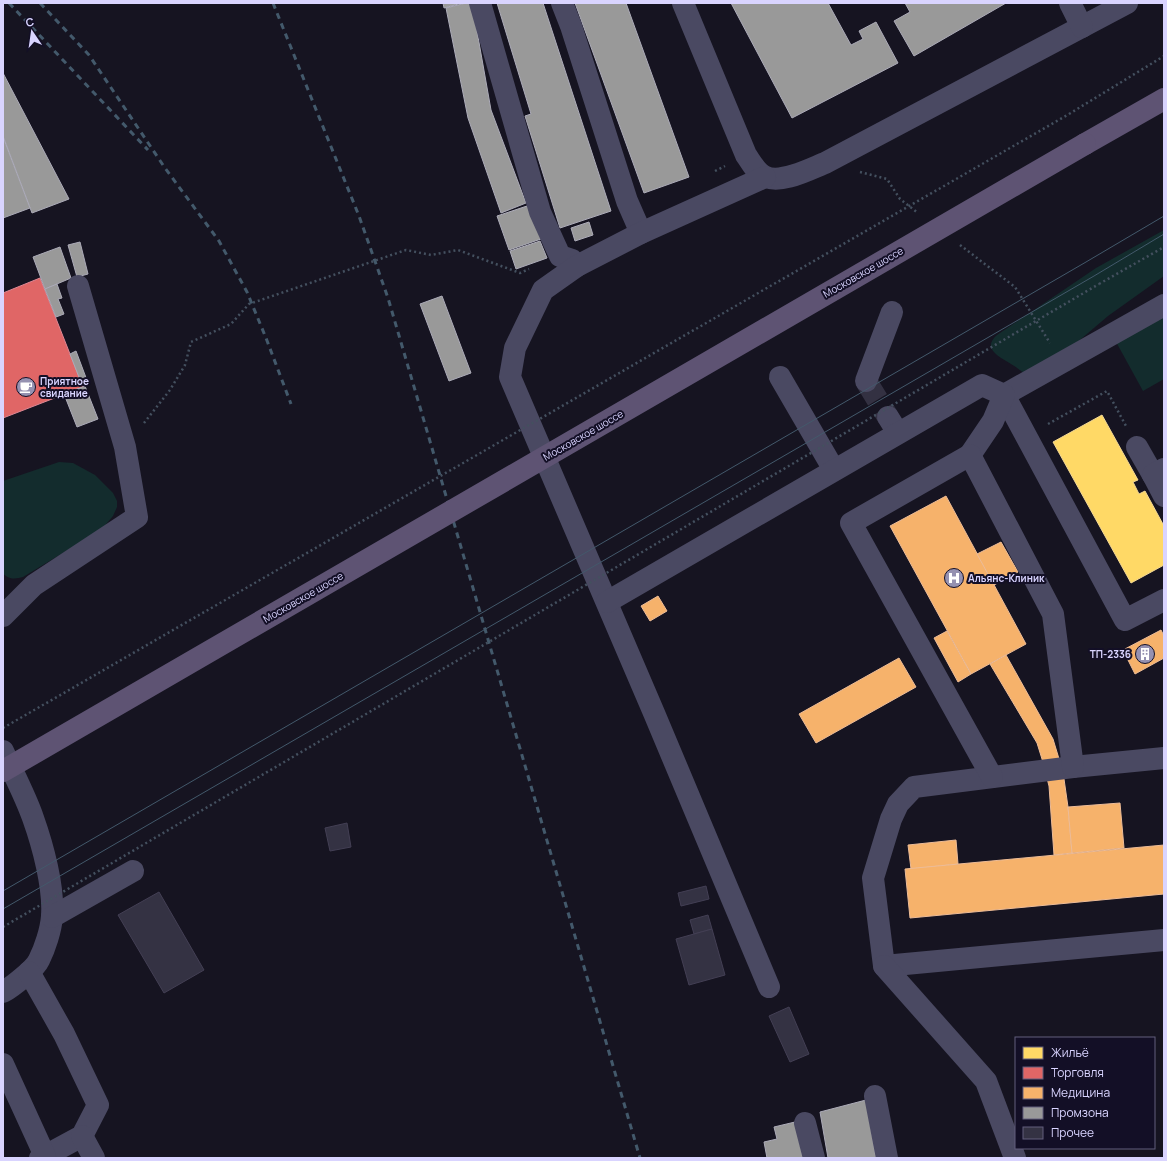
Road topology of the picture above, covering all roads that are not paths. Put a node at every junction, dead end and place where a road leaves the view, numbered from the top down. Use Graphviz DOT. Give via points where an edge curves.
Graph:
graph roads {
  1 [pos="480,3"];
  2 [pos="562,3"];
  3 [pos="683,3"];
  4 [pos="1070,3"];
  5 [pos="1128,3"];
  6 [pos="1082,27"];
  7 [pos="1164,99"];
  8 [pos="765,177"];
  9 [pos="641,233"];
  10 [pos="568,261"];
  11 [pos="78,286"];
  12 [pos="1164,305"];
  13 [pos="892,312"];
  14 [pos="780,377"];
  15 [pos="866,381"];
  16 [pos="1004,394"];
  17 [pos="1137,447"];
  18 [pos="970,455"];
  19 [pos="834,470"];
  20 [pos="1158,472"];
  21 [pos="1164,496"];
  22 [pos="1164,600"];
  23 [pos="607,602"];
  24 [pos="3,616"];
  25 [pos="3,751"];
  26 [pos="1164,758"];
  27 [pos="1073,767"];
  28 [pos="3,771"];
  29 [pos="992,777"];
  30 [pos="132,871"];
  31 [pos="52,917"];
  32 [pos="1164,940"];
  33 [pos="884,966"];
  34 [pos="29,972"];
  35 [pos="769,987"];
  36 [pos="3,992"];
  37 [pos="3,1064"];
  38 [pos="875,1096"];
  39 [pos="805,1123"];
  40 [pos="82,1136"];
  41 [pos="42,1157"];
  42 [pos="94,1158"];
  43 [pos="814,1158"];
  44 [pos="887,1158"];
  45 [pos="1015,1158"];
  1 -- 10 [label="lane" via="540,212"];
  2 -- 9 [label="lane" via="627,201"];
  3 -- 8 [label="lane" via="746,155 754,168"];
  4 -- 6 [label="lane"];
  5 -- 6 [label="lane"];
  6 -- 8 [label="lane" via="825,163 780,179"];
  7 -- 28 [label="main road, Московское шоссе, bridge"];
  8 -- 9 [label="lane"];
  9 -- 10 [label="lane"];
  10 -- 23 [label="lane" via="543,290 515,348 510,377"];
  11 -- 24 [label="lane" via="125,447 137,517 34,585"];
  12 -- 16 [label="lane"];
  13 -- 15 [label="lane"];
  14 -- 19 [label="lane"];
  16 -- 18 [label="lane" via="993,421"];
  16 -- 19 [label="lane" via="982,384 893,425"];
  16 -- 22 [label="lane" via="1125,620"];
  17 -- 20 [label="lane"];
  18 -- 27 [label="lane" via="1053,614"];
  18 -- 29 [label="lane" via="851,523"];
  19 -- 23 [label="lane"];
  20 -- 21 [label="lane"];
  23 -- 35 [label="lane"];
  25 -- 31 [label="lane" via="33,818 47,865"];
  26 -- 27 [label="lane"];
  27 -- 29 [label="lane"];
  29 -- 33 [label="lane" via="914,787 898,804 873,878"];
  30 -- 31 [label="lane"];
  31 -- 34 [label="lane" via="39,962"];
  32 -- 33 [label="lane"];
  33 -- 45 [label="lane" via="986,1081"];
  34 -- 36 [label="lane"];
  34 -- 40 [label="lane" via="64,1034 98,1105"];
  37 -- 41 [label="lane"];
  38 -- 44 [label="lane"];
  39 -- 43 [label="lane"];
  40 -- 41 [label="lane"];
  40 -- 42 [label="lane"];
}
